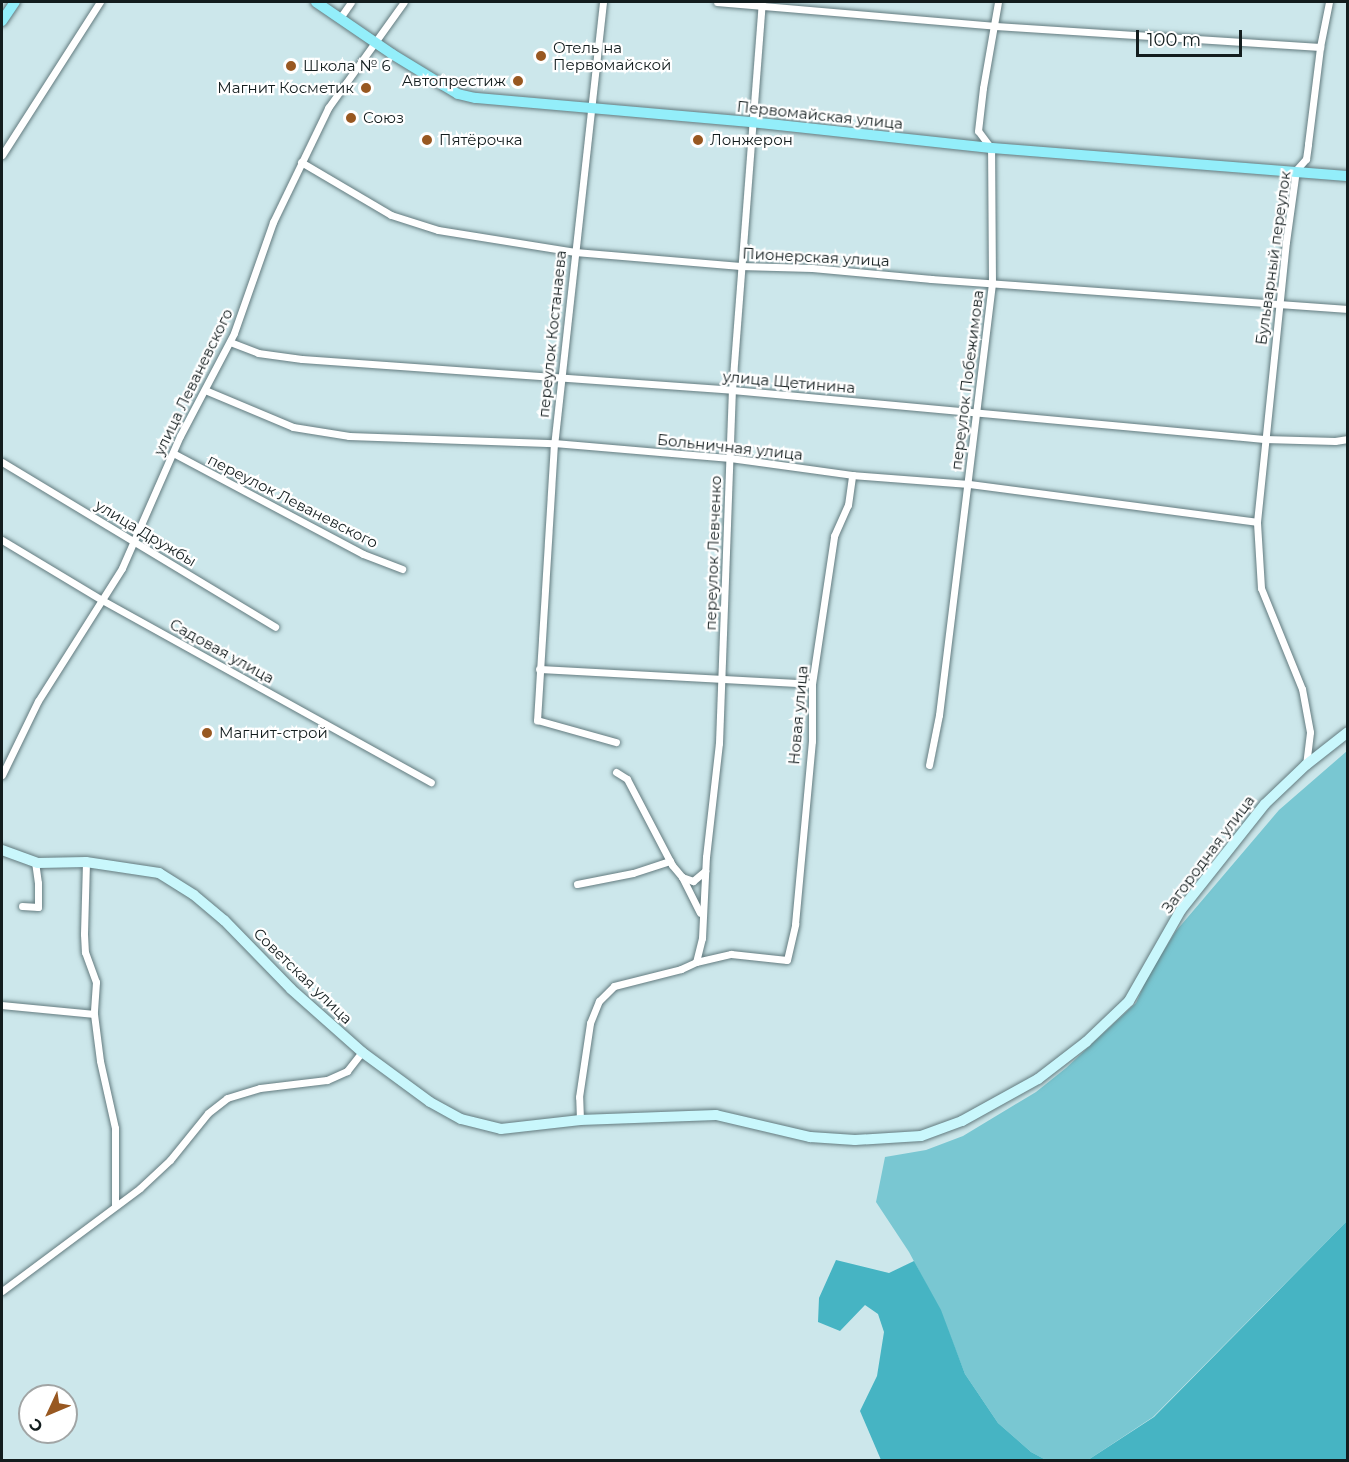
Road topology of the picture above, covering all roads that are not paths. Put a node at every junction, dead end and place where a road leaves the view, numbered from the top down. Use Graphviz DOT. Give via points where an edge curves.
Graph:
graph roads {
  1 [pos="15,2"];
  2 [pos="100,2"];
  3 [pos="316,2"];
  4 [pos="351,2"];
  5 [pos="404,2"];
  6 [pos="603,2"];
  7 [pos="717,2"];
  8 [pos="998,2"];
  9 [pos="1329,2"];
  10 [pos="762,3"];
  11 [pos="340,18"];
  12 [pos="2,21"];
  13 [pos="995,26"];
  14 [pos="376,41"];
  15 [pos="1320,47"];
  16 [pos="590,108"];
  17 [pos="751,122"];
  18 [pos="991,148"];
  19 [pos="2,155"];
  20 [pos="301,162"];
  21 [pos="1296,170"];
  22 [pos="1347,176"];
  23 [pos="575,252"];
  24 [pos="740,266"];
  25 [pos="992,282"];
  26 [pos="1278,305"];
  27 [pos="1347,309"];
  28 [pos="230,342"];
  29 [pos="560,377"];
  30 [pos="205,390"];
  31 [pos="732,390"];
  32 [pos="975,411"];
  33 [pos="1264,439"];
  34 [pos="1347,439"];
  35 [pos="554,443"];
  36 [pos="172,453"];
  37 [pos="730,458"];
  38 [pos="2,462"];
  39 [pos="852,475"];
  40 [pos="969,484"];
  41 [pos="1257,522"];
  42 [pos="4,541"];
  43 [pos="135,541"];
  44 [pos="2,551"];
  45 [pos="402,569"];
  46 [pos="102,600"];
  47 [pos="275,627"];
  48 [pos="539,669"];
  49 [pos="721,680"];
  50 [pos="812,684"];
  51 [pos="1347,732"];
  52 [pos="616,742"];
  53 [pos="929,765"];
  54 [pos="1306,765"];
  55 [pos="616,772"];
  56 [pos="2,775"];
  57 [pos="431,782"];
  58 [pos="2,850"];
  59 [pos="35,861"];
  60 [pos="670,861"];
  61 [pos="86,862"];
  62 [pos="705,871"];
  63 [pos="682,877"];
  64 [pos="577,884"];
  65 [pos="22,906"];
  66 [pos="702,918"];
  67 [pos="696,962"];
  68 [pos="2,1005"];
  69 [pos="94,1014"];
  70 [pos="362,1052"];
  71 [pos="580,1120"];
  72 [pos="115,1205"];
  73 [pos="2,1291"];
  1 -- 12 [label="main road"];
  2 -- 19 [label="street"];
  3 -- 11 [label="main road, Первомайская улица"];
  4 -- 11 [label="street"];
  5 -- 14 [label="street, улица Леваневского"];
  6 -- 16 [label="street, переулок Костанаева"];
  7 -- 10 [label="street"];
  8 -- 13 [label="street, переулок Побежимова"];
  9 -- 15 [label="street, Бульварный переулок"];
  10 -- 13 [label="street"];
  10 -- 17 [label="street, переулок Левченко"];
  11 -- 14 [label="main road, Первомайская улица"];
  13 -- 15 [label="street"];
  13 -- 18 [label="street, переулок Побежимова" via="978,131"];
  14 -- 16 [label="main road, Первомайская улица" via="458,94"];
  14 -- 20 [label="street, улица Леваневского" via="328,108"];
  15 -- 21 [label="street, Бульварный переулок" via="1306,159"];
  16 -- 17 [label="main road, Первомайская улица"];
  16 -- 23 [label="street, переулок Костанаева"];
  17 -- 18 [label="main road, Первомайская улица"];
  17 -- 24 [label="street, переулок Левченко"];
  18 -- 21 [label="main road, Первомайская улица"];
  18 -- 25 [label="street, переулок Побежимова"];
  20 -- 23 [label="street, Пионерская улица" via="391,215 438,230"];
  20 -- 28 [label="street, улица Леваневского" via="273,222"];
  21 -- 22 [label="main road, Первомайская улица"];
  21 -- 26 [label="street, Бульварный переулок"];
  23 -- 24 [label="street, Пионерская улица"];
  23 -- 29 [label="street, переулок Костанаева"];
  24 -- 25 [label="street, Пионерская улица"];
  24 -- 31 [label="street, переулок Левченко"];
  25 -- 26 [label="street, Пионерская улица"];
  25 -- 32 [label="street, переулок Побежимова"];
  26 -- 27 [label="street, Пионерская улица"];
  26 -- 33 [label="street, Бульварный переулок"];
  28 -- 29 [label="street, улица Щетинина" via="258,353 302,359"];
  28 -- 30 [label="street, улица Леваневского"];
  29 -- 31 [label="street, улица Щетинина"];
  29 -- 35 [label="street, переулок Костанаева"];
  30 -- 35 [label="street, Больничная улица" via="292,427 349,436"];
  30 -- 36 [label="street, улица Леваневского"];
  31 -- 32 [label="street, улица Щетинина"];
  31 -- 37 [label="street, переулок Левченко"];
  32 -- 33 [label="street, улица Щетинина"];
  32 -- 40 [label="street, переулок Побежимова"];
  33 -- 34 [label="street, улица Щетинина"];
  33 -- 41 [label="street, Бульварный переулок"];
  35 -- 37 [label="street, Больничная улица"];
  35 -- 48 [label="street, переулок Костанаева"];
  36 -- 43 [label="street, улица Леваневского"];
  36 -- 45 [label="street, переулок Леваневского" via="363,554"];
  37 -- 39 [label="street, Больничная улица"];
  37 -- 49 [label="street, переулок Левченко"];
  38 -- 43 [label="street, улица Дружбы"];
  39 -- 40 [label="street, Больничная улица"];
  39 -- 50 [label="street, Новая улица" via="848,505 834,536"];
  40 -- 41 [label="street, Больничная улица"];
  40 -- 53 [label="street, переулок Побежимова"];
  41 -- 54 [label="street, Бульварный переулок" via="1261,588 1302,689 1310,732"];
  42 -- 44 [label="street"];
  42 -- 46 [label="street, Садовая улица"];
  43 -- 46 [label="street, улица Леваневского"];
  43 -- 47 [label="street, улица Дружбы"];
  46 -- 56 [label="street, улица Леваневского" via="38,700"];
  46 -- 57 [label="street, Садовая улица"];
  48 -- 49 [label="street"];
  48 -- 52 [label="street, переулок Костанаева" via="537,720"];
  49 -- 50 [label="street"];
  49 -- 62 [label="street, переулок Левченко"];
  50 -- 67 [label="street, Новая улица" via="812,741 795,924 787,960 731,954"];
  51 -- 54 [label="street, Загородная улица"];
  54 -- 71 [label="street, Загородная улица" via="1265,804 1187,902 1129,1001 1038,1080 962,1121 921,1136 855,1140 810,1137 716,1115"];
  55 -- 60 [label="street" via="627,779"];
  58 -- 59 [label="street, Советская улица"];
  59 -- 61 [label="street, Советская улица"];
  59 -- 65 [label="street" via="38,907"];
  60 -- 63 [label="street"];
  60 -- 64 [label="street"];
  61 -- 69 [label="street" via="84,934 85,952 96,982"];
  61 -- 70 [label="street, Советская улица" via="159,873 194,895"];
  62 -- 63 [label="street" via="693,881"];
  62 -- 66 [label="street, переулок Левченко"];
  63 -- 66 [label="street"];
  66 -- 67 [label="street, переулок Левченко"];
  67 -- 71 [label="street" via="614,986 599,1001 590,1023 583,1066"];
  68 -- 69 [label="street"];
  69 -- 72 [label="street" via="100,1061 116,1128"];
  70 -- 71 [label="street, Советская улица" via="430,1102 461,1119 501,1129"];
  70 -- 72 [label="street" via="347,1071 327,1080 260,1088 227,1098 208,1113 170,1160"];
  72 -- 73 [label="street"];
}
